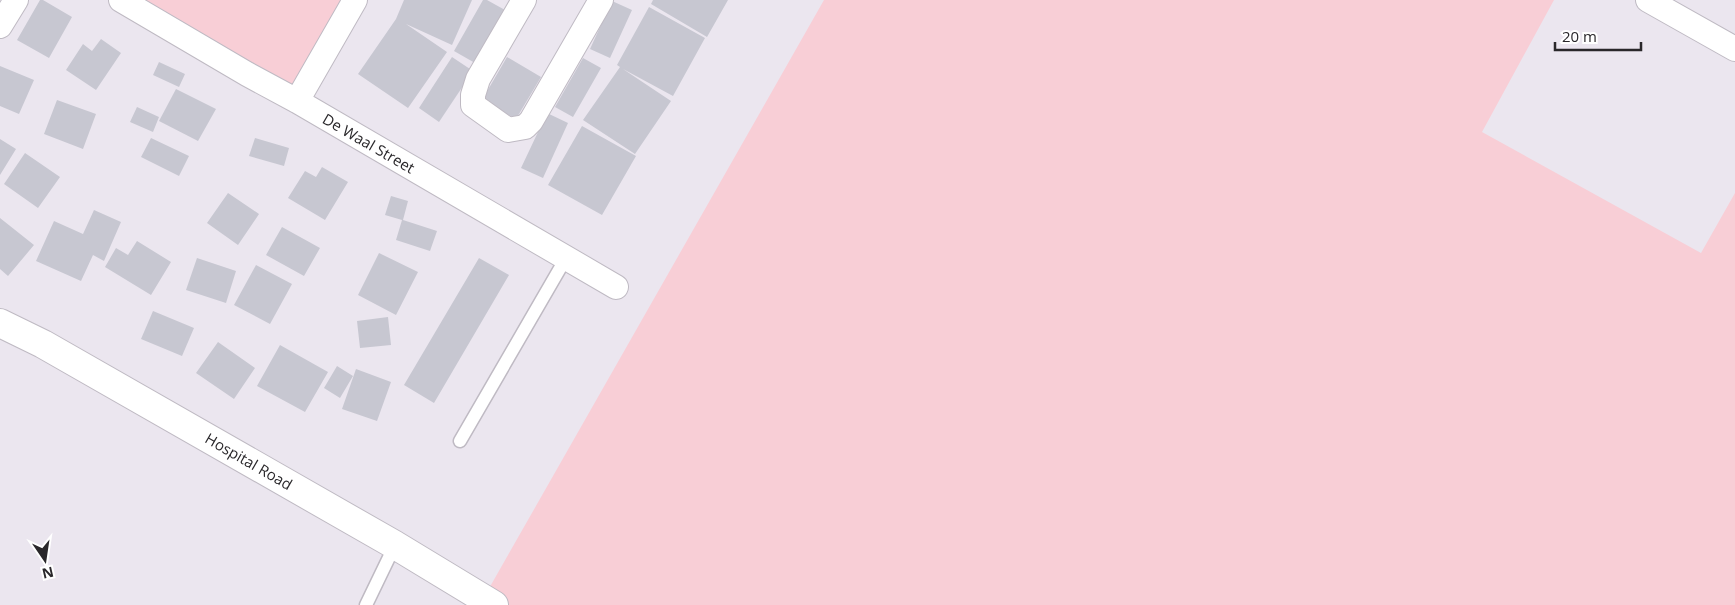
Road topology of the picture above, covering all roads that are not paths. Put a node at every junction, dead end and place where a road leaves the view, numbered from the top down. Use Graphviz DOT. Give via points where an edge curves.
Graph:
graph roads {
  1 [pos="16,0"];
  2 [pos="121,0"];
  3 [pos="355,0"];
  4 [pos="524,0"];
  5 [pos="601,0"];
  6 [pos="1648,0"];
  7 [pos="0,26"];
  8 [pos="1735,49"];
  9 [pos="297,101"];
  10 [pos="566,258"];
  11 [pos="616,287"];
  12 [pos="0,323"];
  13 [pos="460,441"];
  14 [pos="395,545"];
  15 [pos="366,605"];
  16 [pos="494,605"];
  1 -- 7 [label="street"];
  2 -- 9 [label="street, De Waal Street"];
  3 -- 9 [label="street"];
  4 -- 5 [label="street" via="472,95 473,106 508,130 525,127 531,121"];
  6 -- 8 [label="street"];
  9 -- 10 [label="street, De Waal Street"];
  10 -- 11 [label="street, De Waal Street"];
  10 -- 13 [label="lane"];
  12 -- 14 [label="main road, Hospital Road" via="43,344"];
  14 -- 15 [label="lane"];
  14 -- 16 [label="main road, Hospital Road"];
}
